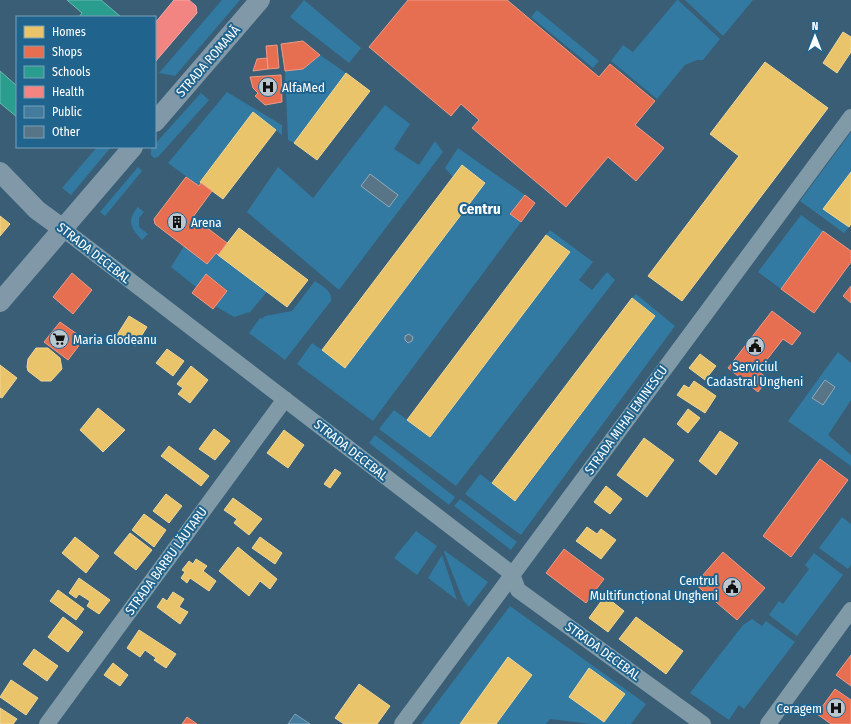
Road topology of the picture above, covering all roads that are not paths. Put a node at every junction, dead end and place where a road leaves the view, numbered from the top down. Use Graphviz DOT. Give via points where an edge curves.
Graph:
graph roads {
  1 [pos="260,0"];
  2 [pos="851,117"];
  3 [pos="156,121"];
  4 [pos="132,148"];
  5 [pos="0,172"];
  6 [pos="63,229"];
  7 [pos="0,302"];
  8 [pos="285,399"];
  9 [pos="512,574"];
  10 [pos="851,610"];
  11 [pos="47,724"];
  12 [pos="402,724"];
  13 [pos="703,724"];
  14 [pos="768,724"];
  1 -- 3 [label="main road, STRADA ROMANĂ"];
  2 -- 9 [label="street, STRADA MIHAI EMINESCU"];
  4 -- 6 [label="main road"];
  5 -- 6 [label="main road, STRADA DECEBAL" via="38,210"];
  6 -- 7 [label="main road"];
  6 -- 8 [label="street, STRADA DECEBAL"];
  8 -- 9 [label="street, STRADA DECEBAL"];
  8 -- 11 [label="street, STRADA BARBU LĂUTARU"];
  9 -- 12 [label="street, STRADA MIHAI EMINESCU"];
  9 -- 13 [label="street, STRADA DECEBAL" via="518,590"];
  10 -- 14 [label="street"];
}
